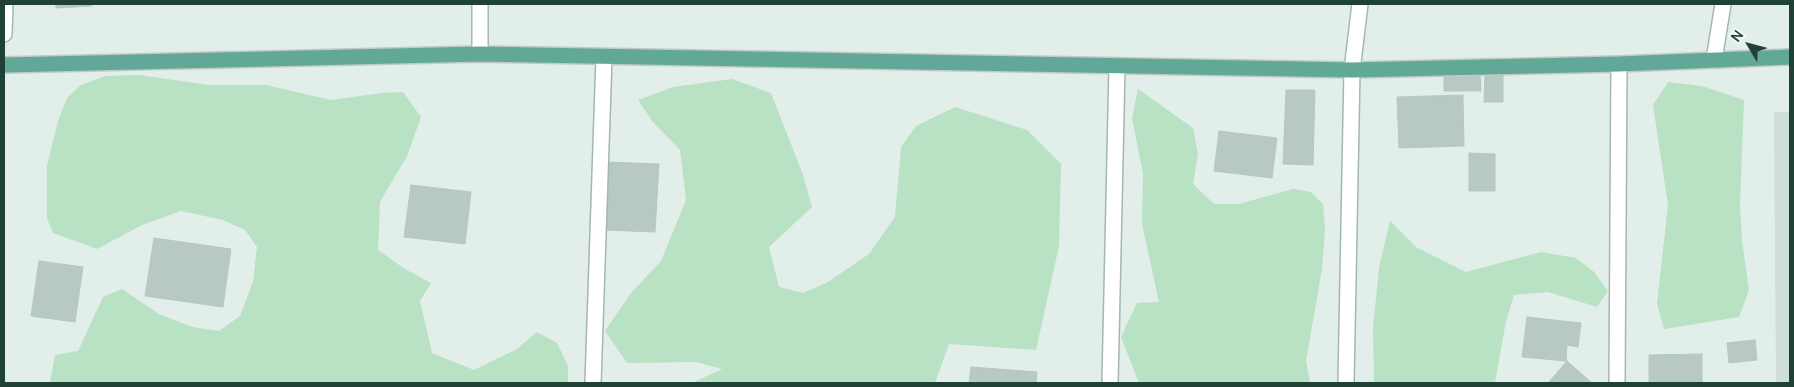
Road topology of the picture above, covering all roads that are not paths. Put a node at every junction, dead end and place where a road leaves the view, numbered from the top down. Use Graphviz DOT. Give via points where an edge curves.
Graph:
graph roads {
  1 [pos="5,4"];
  2 [pos="480,4"];
  3 [pos="1360,4"];
  4 [pos="1723,4"];
  5 [pos="4,34"];
  6 [pos="480,54"];
  7 [pos="604,56"];
  8 [pos="1790,57"];
  9 [pos="1714,60"];
  10 [pos="1619,64"];
  11 [pos="4,66"];
  12 [pos="1117,66"];
  13 [pos="1352,70"];
  14 [pos="593,383"];
  15 [pos="1110,383"];
  16 [pos="1346,383"];
  17 [pos="1617,383"];
  1 -- 5 [label="street"];
  2 -- 6 [label="street"];
  3 -- 13 [label="street"];
  4 -- 9 [label="street"];
  6 -- 7 [label="main road"];
  6 -- 11 [label="main road"];
  7 -- 12 [label="main road"];
  7 -- 14 [label="street"];
  8 -- 9 [label="main road"];
  9 -- 10 [label="main road"];
  10 -- 13 [label="main road"];
  10 -- 17 [label="street"];
  12 -- 13 [label="main road"];
  12 -- 15 [label="street"];
  13 -- 16 [label="street"];
}
